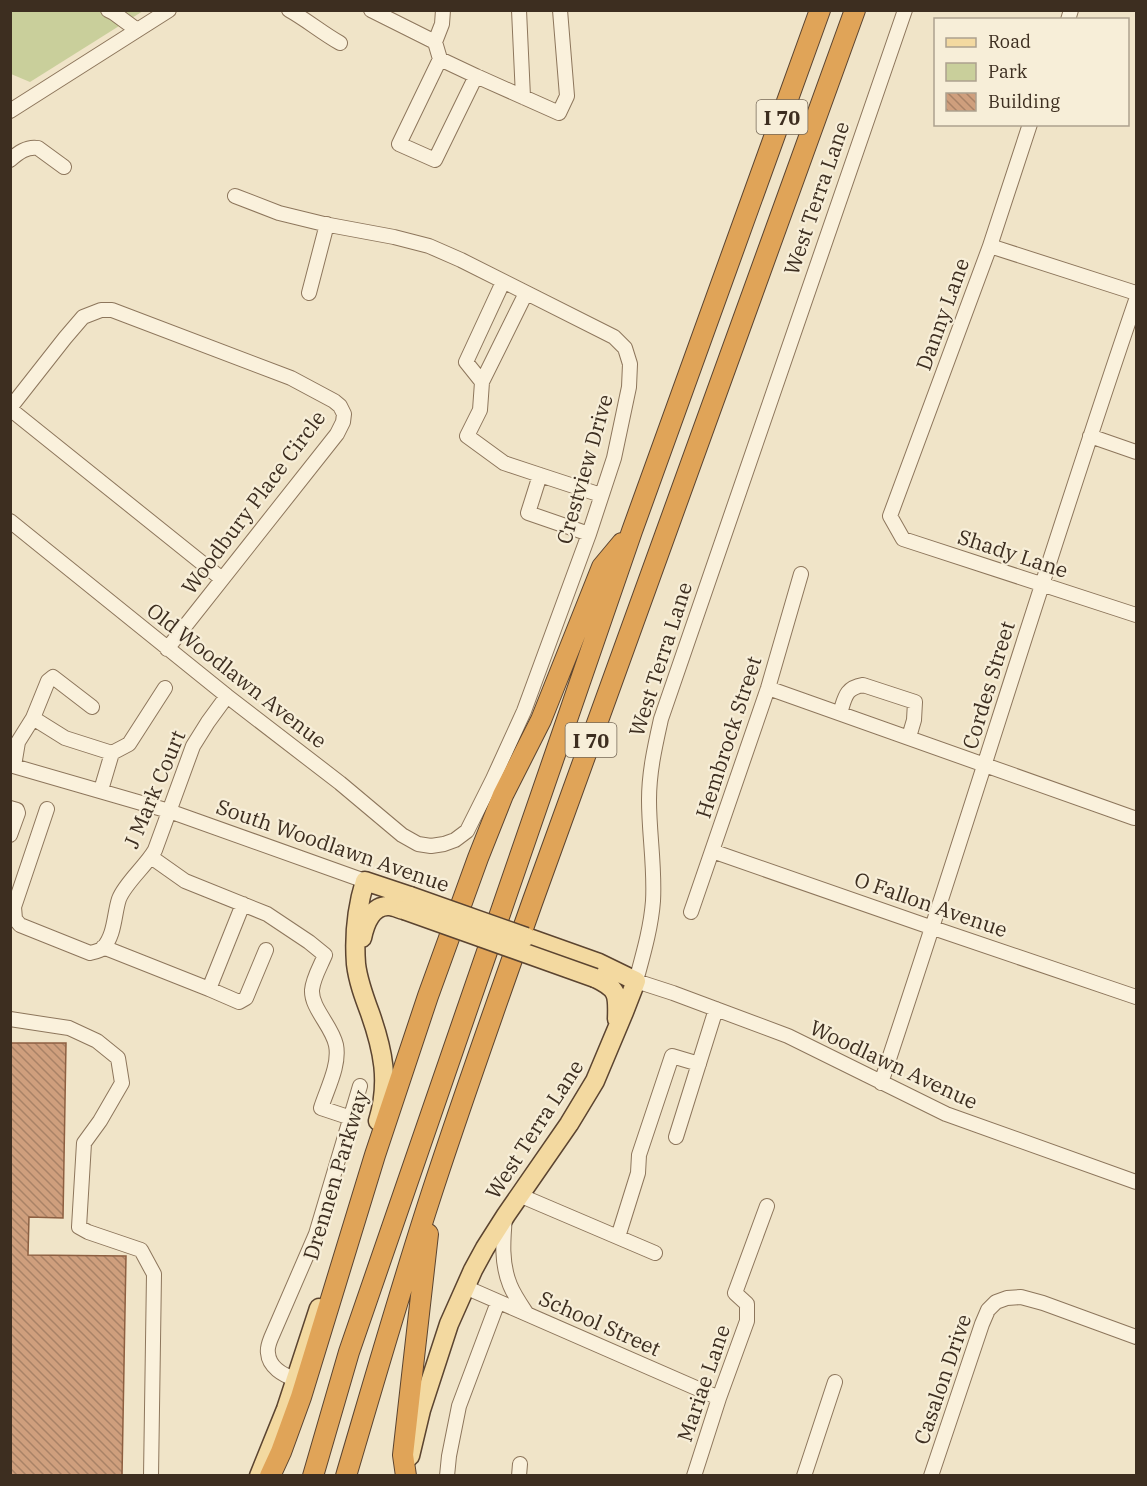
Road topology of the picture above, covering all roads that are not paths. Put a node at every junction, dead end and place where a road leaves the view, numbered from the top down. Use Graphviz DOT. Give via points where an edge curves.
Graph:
graph roads {
  1 [pos="108,10"];
  2 [pos="169,10"];
  3 [pos="289,10"];
  4 [pos="371,10"];
  5 [pos="442,10"];
  6 [pos="519,10"];
  7 [pos="560,10"];
  8 [pos="820,10"];
  9 [pos="855,10"];
  10 [pos="905,10"];
  11 [pos="137,30"];
  12 [pos="435,42"];
  13 [pos="340,43"];
  14 [pos="440,59"];
  15 [pos="476,76"];
  16 [pos="524,97"];
  17 [pos="10,111"];
  18 [pos="1029,126"];
  19 [pos="10,160"];
  20 [pos="64,167"];
  21 [pos="235,196"];
  22 [pos="327,224"];
  23 [pos="990,246"];
  24 [pos="503,282"];
  25 [pos="309,293"];
  26 [pos="526,293"];
  27 [pos="1137,293"];
  28 [pos="1137,300"];
  29 [pos="482,382"];
  30 [pos="10,408"];
  31 [pos="1090,436"];
  32 [pos="1137,452"];
  33 [pos="540,475"];
  34 [pos="601,495"];
  35 [pos="890,516"];
  36 [pos="10,521"];
  37 [pos="632,531"];
  38 [pos="589,534"];
  39 [pos="801,574"];
  40 [pos="222,579"];
  41 [pos="1042,584"];
  42 [pos="1137,615"];
  43 [pos="167,649"];
  44 [pos="165,688"];
  45 [pos="768,688"];
  46 [pos="227,696"];
  47 [pos="92,707"];
  48 [pos="840,713"];
  49 [pos="33,718"];
  50 [pos="909,737"];
  51 [pos="112,753"];
  52 [pos="12,765"];
  53 [pos="985,765"];
  54 [pos="101,790"];
  55 [pos="10,808"];
  56 [pos="48,808"];
  57 [pos="169,811"];
  58 [pos="1134,818"];
  59 [pos="10,835"];
  60 [pos="444,844"];
  61 [pos="712,850"];
  62 [pos="151,857"];
  63 [pos="365,881"];
  64 [pos="407,903"];
  65 [pos="243,904"];
  66 [pos="691,912"];
  67 [pos="933,928"];
  68 [pos="103,947"];
  69 [pos="266,950"];
  70 [pos="356,963"];
  71 [pos="597,970"];
  72 [pos="636,981"];
  73 [pos="209,989"];
  74 [pos="1137,997"];
  75 [pos="716,1010"];
  76 [pos="10,1019"];
  77 [pos="617,1030"];
  78 [pos="699,1064"];
  79 [pos="881,1083"];
  80 [pos="360,1086"];
  81 [pos="351,1118"];
  82 [pos="676,1137"];
  83 [pos="1137,1182"];
  84 [pos="435,1184"];
  85 [pos="519,1195"];
  86 [pos="767,1206"];
  87 [pos="506,1215"];
  88 [pos="618,1237"];
  89 [pos="655,1253"];
  90 [pos="465,1287"];
  91 [pos="498,1302"];
  92 [pos="527,1314"];
  93 [pos="1137,1337"];
  94 [pos="295,1379"];
  95 [pos="835,1382"];
  96 [pos="719,1398"];
  97 [pos="151,1476"];
  98 [pos="259,1476"];
  99 [pos="270,1476"];
  100 [pos="313,1476"];
  101 [pos="346,1476"];
  102 [pos="406,1476"];
  103 [pos="447,1476"];
  104 [pos="694,1476"];
  105 [pos="804,1476"];
  106 [pos="931,1476"];
  1 -- 11 [label="street"];
  2 -- 11 [label="street"];
  3 -- 13 [label="street"];
  4 -- 12 [label="street"];
  5 -- 12 [label="street"];
  6 -- 16 [label="street"];
  7 -- 16 [label="street" via="567,96 559,113"];
  8 -- 37 [label="highway, I 70"];
  9 -- 84 [label="highway, I 70" via="536,892"];
  10 -- 72 [label="street, West Terra Lane" via="661,719 649,800 653,902"];
  11 -- 17 [label="street"];
  12 -- 14 [label="street"];
  14 -- 15 [label="street"];
  14 -- 15 [label="street" via="399,144 435,160"];
  15 -- 16 [label="street"];
  18 -- 23 [label="street, Danny Lane"];
  19 -- 20 [label="street" via="34,147"];
  21 -- 22 [label="street, Crestview Drive" via="279,213"];
  22 -- 24 [label="street, Crestview Drive" via="429,246"];
  22 -- 25 [label="street"];
  23 -- 27 [label="street"];
  23 -- 35 [label="street, Danny Lane"];
  24 -- 26 [label="street, Crestview Drive"];
  24 -- 29 [label="street" via="466,362"];
  26 -- 29 [label="street"];
  26 -- 34 [label="street, Crestview Drive" via="614,337 625,348 630,364 629,387 614,458"];
  28 -- 31 [label="street, Cordes Street"];
  29 -- 33 [label="street" via="480,410 467,436 504,463"];
  30 -- 40 [label="street"];
  30 -- 40 [label="street, Woodbury Place Circle" via="83,317 101,310 112,310 291,378 334,401 344,414 337,434"];
  31 -- 32 [label="street"];
  31 -- 41 [label="street, Cordes Street"];
  33 -- 34 [label="street"];
  33 -- 38 [label="street" via="528,513"];
  34 -- 38 [label="street, Crestview Drive"];
  35 -- 41 [label="street, Shady Lane" via="903,539"];
  36 -- 43 [label="street, Old Woodlawn Avenue"];
  37 -- 99 [label="highway" via="602,567 541,720 503,795 478,858 375,1155 301,1397"];
  37 -- 100 [label="highway, I 70" via="349,1352"];
  38 -- 60 [label="street, Crestview Drive" via="527,703 493,779 467,831"];
  39 -- 45 [label="street, Hembrock Street"];
  40 -- 43 [label="street, Woodbury Place Circle"];
  41 -- 42 [label="street, Shady Lane"];
  41 -- 53 [label="street, Cordes Street"];
  43 -- 46 [label="street, Old Woodlawn Avenue"];
  44 -- 51 [label="street" via="129,744"];
  45 -- 48 [label="street"];
  45 -- 61 [label="street, Hembrock Street"];
  46 -- 57 [label="street, J Mark Court" via="193,746"];
  46 -- 60 [label="street, Old Woodlawn Avenue" via="402,835 418,844"];
  47 -- 49 [label="street" via="53,677"];
  48 -- 50 [label="street"];
  48 -- 50 [label="street" via="846,694 863,685 915,702"];
  49 -- 51 [label="street" via="64,738"];
  49 -- 52 [label="street" via="18,742"];
  50 -- 53 [label="street"];
  51 -- 54 [label="street"];
  52 -- 54 [label="street, South Woodlawn Avenue"];
  53 -- 58 [label="street"];
  53 -- 67 [label="street, Cordes Street"];
  54 -- 57 [label="street, South Woodlawn Avenue"];
  55 -- 59 [label="street" via="18,813"];
  56 -- 68 [label="street" via="14,907 15,919 20,925 90,953"];
  57 -- 62 [label="street, J Mark Court"];
  57 -- 63 [label="street, South Woodlawn Avenue"];
  61 -- 66 [label="street, Hembrock Street"];
  61 -- 67 [label="street, O Fallon Avenue"];
  62 -- 65 [label="street" via="185,881"];
  62 -- 68 [label="street, J Mark Court" via="120,897 111,934"];
  63 -- 64 [label="main road, South Woodlawn Avenue"];
  63 -- 70 [label="main road, Drennen Parkway" via="360,897"];
  64 -- 70 [label="main road" via="379,908 370,916"];
  64 -- 71 [label="main road, South Woodlawn Avenue, bridge"];
  65 -- 73 [label="street"];
  65 -- 81 [label="street" via="267,914 325,955 312,990 336,1044 337,1055 321,1108"];
  67 -- 74 [label="street, O Fallon Avenue"];
  67 -- 79 [label="street, Cordes Street"];
  68 -- 73 [label="street"];
  69 -- 73 [label="street" via="246,998 239,1002"];
  70 -- 94 [label="main road, Drennen Parkway" via="385,1068 385,1093"];
  71 -- 72 [label="main road, South Woodlawn Avenue"];
  71 -- 77 [label="main road" via="616,996"];
  72 -- 75 [label="street, Woodlawn Avenue"];
  72 -- 77 [label="main road, West Terra Lane"];
  75 -- 78 [label="street"];
  75 -- 79 [label="street, Woodlawn Avenue" via="788,1036"];
  76 -- 97 [label="street" via="69,1028 97,1041 118,1058 122,1083 84,1143 79,1227 141,1250 154,1274"];
  77 -- 85 [label="main road, West Terra Lane" via="596,1081"];
  78 -- 82 [label="street"];
  78 -- 88 [label="street" via="672,1056 639,1155 638,1173"];
  79 -- 83 [label="street, Woodlawn Avenue" via="946,1114"];
  80 -- 81 [label="street"];
  81 -- 94 [label="street" via="316,1234 267,1351 274,1366"];
  84 -- 101 [label="highway, I 70"];
  84 -- 102 [label="highway" via="403,1455"];
  85 -- 87 [label="main road, West Terra Lane"];
  85 -- 88 [label="street"];
  86 -- 96 [label="street, Mariae Lane" via="735,1293 747,1304 747,1321"];
  87 -- 90 [label="main road, West Terra Lane"];
  87 -- 92 [label="street" via="504,1264 509,1284"];
  88 -- 89 [label="street"];
  90 -- 91 [label="street, School Street"];
  90 -- 102 [label="main road, West Terra Lane" via="421,1410"];
  91 -- 92 [label="street, School Street"];
  91 -- 103 [label="street" via="459,1406"];
  92 -- 96 [label="street, School Street"];
  93 -- 106 [label="street, Casalon Drive" via="1021,1297 996,1302 982,1324"];
  94 -- 98 [label="main road, Drennen Parkway"];
  95 -- 105 [label="street"];
  96 -- 104 [label="street, Mariae Lane"];
}
